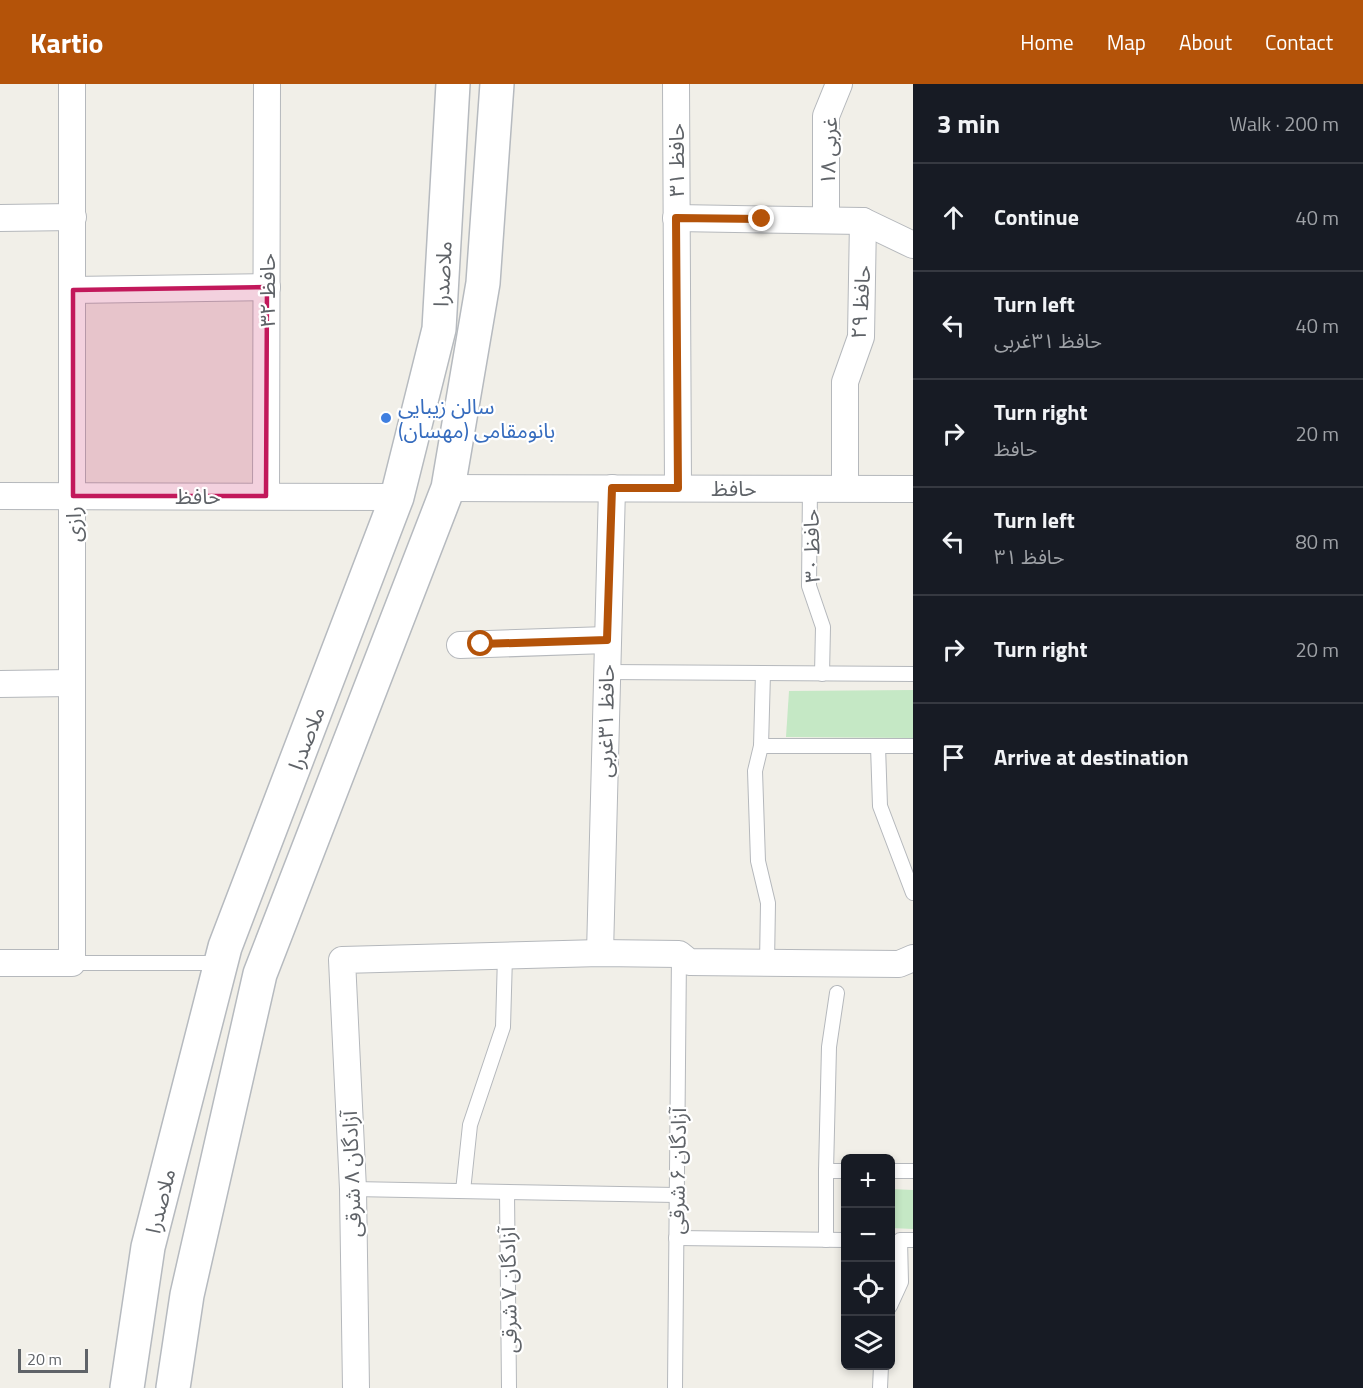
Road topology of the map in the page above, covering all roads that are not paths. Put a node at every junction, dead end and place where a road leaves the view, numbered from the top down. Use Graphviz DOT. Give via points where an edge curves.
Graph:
graph roads {
  1 [pos="72,84"];
  2 [pos="267,84"];
  3 [pos="453,84"];
  4 [pos="497,84"];
  5 [pos="676,84"];
  6 [pos="839,84"];
  7 [pos="73,217"];
  8 [pos="0,218"];
  9 [pos="676,218"];
  10 [pos="826,220"];
  11 [pos="864,221"];
  12 [pos="913,245"];
  13 [pos="267,287"];
  14 [pos="73,290"];
  15 [pos="448,488"];
  16 [pos="612,488"];
  17 [pos="678,488"];
  18 [pos="845,488"];
  19 [pos="810,489"];
  20 [pos="913,489"];
  21 [pos="0,496"];
  22 [pos="73,496"];
  23 [pos="266,496"];
  24 [pos="397,497"];
  25 [pos="607,640"];
  26 [pos="460,645"];
  27 [pos="606,672"];
  28 [pos="763,674"];
  29 [pos="822,674"];
  30 [pos="913,674"];
  31 [pos="72,683"];
  32 [pos="0,684"];
  33 [pos="761,746"];
  34 [pos="878,746"];
  35 [pos="913,746"];
  36 [pos="913,893"];
  37 [pos="913,952"];
  38 [pos="600,953"];
  39 [pos="679,954"];
  40 [pos="505,956"];
  41 [pos="0,963"];
  42 [pos="72,963"];
  43 [pos="221,963"];
  44 [pos="767,963"];
  45 [pos="837,993"];
  46 [pos="826,1171"];
  47 [pos="841,1171"];
  48 [pos="895,1171"];
  49 [pos="913,1171"];
  50 [pos="353,1189"];
  51 [pos="463,1191"];
  52 [pos="507,1192"];
  53 [pos="676,1195"];
  54 [pos="676,1238"];
  55 [pos="826,1239"];
  56 [pos="841,1240"];
  57 [pos="901,1240"];
  58 [pos="895,1295"];
  59 [pos="881,1370"];
  60 [pos="127,1388"];
  61 [pos="173,1388"];
  62 [pos="356,1388"];
  63 [pos="509,1388"];
  64 [pos="675,1388"];
  65 [pos="880,1388"];
  1 -- 7 [label="street, رازی"];
  2 -- 13 [label="street, حافظ ۳۲"];
  3 -- 24 [label="main road, ملاصدرا" via="439,329"];
  4 -- 15 [label="main road, ملاصدرا" via="483,283"];
  5 -- 9 [label="street, حافظ ۳۱"];
  6 -- 10 [label="street, ۱۸ غربی" via="826,116"];
  7 -- 8 [label="street"];
  7 -- 14 [label="street, رازی"];
  9 -- 10 [label="street"];
  9 -- 17 [label="street, حافظ ۳۱"];
  10 -- 11 [label="street"];
  11 -- 12 [label="street"];
  11 -- 18 [label="street, حافظ ۲۹" via="861,337 844,382"];
  13 -- 14 [label="street"];
  13 -- 23 [label="street, حافظ ۳۲"];
  14 -- 22 [label="street, رازی"];
  15 -- 16 [label="street, حافظ"];
  15 -- 61 [label="main road, ملاصدرا" via="260,974 187,1295"];
  16 -- 17 [label="street, حافظ"];
  16 -- 25 [label="street, حافظ ۳۱غربی"];
  17 -- 19 [label="street, حافظ"];
  18 -- 19 [label="street, حافظ"];
  18 -- 20 [label="street, حافظ"];
  19 -- 29 [label="lane, حافظ ۳۰" via="809,586 823,627"];
  21 -- 22 [label="street, حافظ"];
  22 -- 23 [label="street, حافظ"];
  22 -- 31 [label="street, رازی"];
  23 -- 24 [label="street, حافظ"];
  24 -- 43 [label="main road, ملاصدرا"];
  25 -- 26 [label="street"];
  25 -- 27 [label="street, حافظ ۳۱غربی"];
  27 -- 28 [label="lane"];
  27 -- 38 [label="street, حافظ ۳۱غربی"];
  28 -- 29 [label="lane"];
  28 -- 33 [label="lane"];
  29 -- 30 [label="lane"];
  31 -- 32 [label="street"];
  31 -- 42 [label="street, رازی"];
  33 -- 34 [label="lane"];
  33 -- 44 [label="lane" via="755,771 758,861 768,903"];
  34 -- 35 [label="lane"];
  34 -- 36 [label="lane" via="880,806"];
  37 -- 44 [label="street" via="899,964"];
  38 -- 39 [label="street"];
  38 -- 40 [label="street"];
  39 -- 44 [label="street" via="689,962"];
  39 -- 53 [label="lane, آزادگان ۶ شرقی"];
  40 -- 50 [label="street, آزادگان ۸ شرقی" via="342,960"];
  40 -- 51 [label="lane" via="503,1027 470,1125"];
  41 -- 42 [label="street"];
  42 -- 43 [label="lane"];
  43 -- 60 [label="main road, ملاصدرا" via="148,1247"];
  45 -- 46 [label="lane" via="829,1047"];
  46 -- 47 [label="lane"];
  46 -- 55 [label="lane"];
  48 -- 49 [label="lane"];
  50 -- 51 [label="lane"];
  50 -- 62 [label="street, آزادگان ۸ شرقی"];
  51 -- 52 [label="lane"];
  52 -- 53 [label="lane"];
  52 -- 63 [label="lane, آزادگان ۷ شرقی"];
  53 -- 54 [label="lane, آزادگان ۶ شرقی"];
  54 -- 55 [label="lane"];
  54 -- 64 [label="lane, آزادگان ۶ شرقی"];
  55 -- 56 [label="lane"];
  57 -- 58 [label="lane" via="900,1282"];
  59 -- 65 [label="lane"];
}
